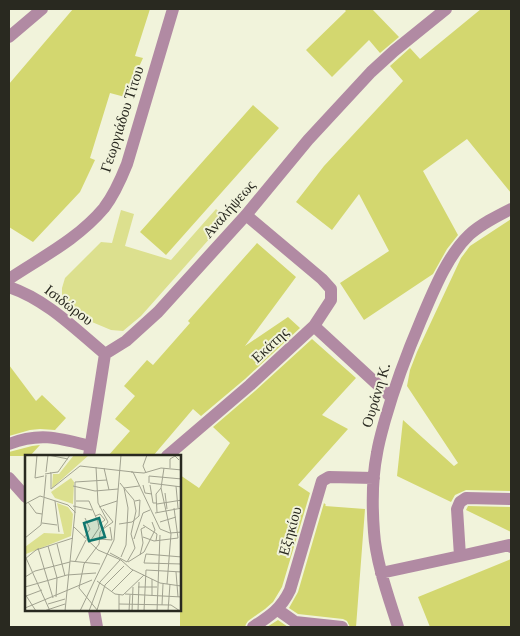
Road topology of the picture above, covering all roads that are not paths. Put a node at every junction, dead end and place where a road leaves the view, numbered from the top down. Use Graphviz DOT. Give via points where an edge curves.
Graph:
graph roads {
  1 [pos="42,9"];
  2 [pos="173,9"];
  3 [pos="446,9"];
  4 [pos="9,37"];
  5 [pos="511,210"];
  6 [pos="246,216"];
  7 [pos="9,279"];
  8 [pos="9,287"];
  9 [pos="314,326"];
  10 [pos="105,354"];
  11 [pos="391,397"];
  12 [pos="9,444"];
  13 [pos="90,451"];
  14 [pos="168,455"];
  15 [pos="9,478"];
  16 [pos="374,478"];
  17 [pos="25,495"];
  18 [pos="511,499"];
  19 [pos="511,546"];
  20 [pos="460,556"];
  21 [pos="381,573"];
  22 [pos="278,610"];
  23 [pos="94,611"];
  24 [pos="97,627"];
  25 [pos="253,627"];
  26 [pos="342,627"];
  27 [pos="398,627"];
  1 -- 4 [label="street"];
  2 -- 7 [label="street, Γεωργιάδου Τίτου" via="127,164 112,195 80,232"];
  3 -- 6 [label="street, Αναλήψεως" via="371,72 308,140"];
  5 -- 11 [label="street, Ουράνη Κ." via="470,234 450,259 428,303"];
  6 -- 9 [label="street, Εκάτης" via="331,289 331,300"];
  6 -- 10 [label="street, Αναλήψεως" via="158,312 126,341"];
  8 -- 10 [label="street, Ισιδώρου" via="48,307"];
  9 -- 11 [label="street"];
  9 -- 14 [label="street, Εκάτης"];
  10 -- 13 [label="street"];
  11 -- 16 [label="street, Ουράνη Κ." via="376,454"];
  12 -- 13 [label="street" via="36,436 57,437"];
  15 -- 17 [label="street"];
  16 -- 21 [label="street, Ουράνη Κ." via="374,534"];
  16 -- 22 [label="street, Εξηκίου" via="329,476 322,481 290,590"];
  18 -- 20 [label="street" via="466,498 460,502 457,508"];
  19 -- 20 [label="street"];
  20 -- 21 [label="street"];
  21 -- 27 [label="street, Ουράνη Κ."];
  22 -- 25 [label="street, Εξηκίου"];
  22 -- 26 [label="street" via="295,622"];
  23 -- 24 [label="street"];
}
